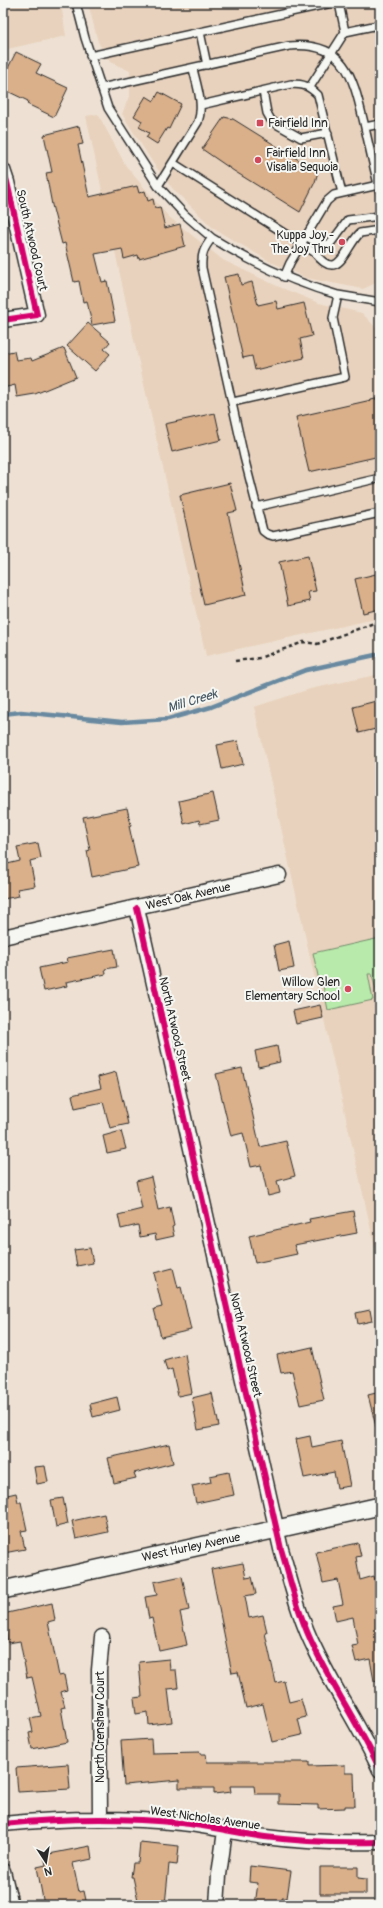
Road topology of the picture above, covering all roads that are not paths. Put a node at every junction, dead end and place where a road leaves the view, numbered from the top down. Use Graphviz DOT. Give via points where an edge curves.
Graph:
graph roads {
  1 [pos="76,3"];
  2 [pos="332,3"];
  3 [pos="339,3"];
  4 [pos="200,32"];
  5 [pos="345,32"];
  6 [pos="380,34"];
  7 [pos="331,53"];
  8 [pos="90,56"];
  9 [pos="207,65"];
  10 [pos="193,69"];
  11 [pos="310,87"];
  12 [pos="101,88"];
  13 [pos="263,91"];
  14 [pos="201,105"];
  15 [pos="380,124"];
  16 [pos="365,127"];
  17 [pos="328,132"];
  18 [pos="173,163"];
  19 [pos="3,170"];
  20 [pos="158,186"];
  21 [pos="379,190"];
  22 [pos="342,193"];
  23 [pos="380,216"];
  24 [pos="380,230"];
  25 [pos="307,237"];
  26 [pos="212,238"];
  27 [pos="302,244"];
  28 [pos="284,277"];
  29 [pos="338,296"];
  30 [pos="380,302"];
  31 [pos="3,320"];
  32 [pos="233,402"];
  33 [pos="380,478"];
  34 [pos="256,507"];
  35 [pos="380,513"];
  36 [pos="279,875"];
  37 [pos="137,908"];
  38 [pos="3,937"];
  39 [pos="380,1506"];
  40 [pos="276,1528"];
  41 [pos="3,1590"];
  42 [pos="102,1637"];
  43 [pos="380,1770"];
  44 [pos="100,1818"];
  45 [pos="3,1824"];
  46 [pos="225,1831"];
  47 [pos="380,1842"];
  48 [pos="3,1871"];
  49 [pos="11,1905"];
  50 [pos="217,1905"];
  1 -- 8 [label="lane"];
  2 -- 4 [label="lane"];
  3 -- 5 [label="lane"];
  4 -- 8 [label="lane"];
  4 -- 9 [label="lane"];
  5 -- 6 [label="lane" via="378,25"];
  5 -- 7 [label="lane"];
  7 -- 9 [label="lane" via="308,46 288,46"];
  7 -- 11 [label="lane"];
  7 -- 16 [label="lane" via="352,78"];
  8 -- 12 [label="lane"];
  9 -- 10 [label="lane"];
  10 -- 12 [label="lane"];
  10 -- 14 [label="lane"];
  11 -- 13 [label="lane" via="291,84"];
  11 -- 17 [label="lane" via="318,95"];
  12 -- 20 [label="lane" via="108,108"];
  13 -- 14 [label="lane"];
  13 -- 17 [label="lane" via="268,113 276,124 301,138"];
  14 -- 18 [label="lane" via="198,122"];
  15 -- 16 [label="lane"];
  16 -- 21 [label="lane"];
  17 -- 22 [label="lane"];
  18 -- 20 [label="lane"];
  18 -- 27 [label="lane"];
  19 -- 31 [label="street, South Atwood Court" via="37,315"];
  20 -- 26 [label="lane" via="184,214"];
  21 -- 22 [label="lane"];
  22 -- 25 [label="lane" via="327,201"];
  23 -- 25 [label="lane" via="348,220 330,244 319,244"];
  24 -- 27 [label="lane" via="360,233 337,264 324,263"];
  25 -- 27 [label="lane"];
  26 -- 28 [label="lane" via="244,258"];
  26 -- 32 [label="lane" via="204,249 202,268"];
  27 -- 28 [label="lane"];
  28 -- 29 [label="lane"];
  29 -- 30 [label="lane"];
  29 -- 32 [label="lane" via="333,318 346,377"];
  32 -- 34 [label="lane"];
  33 -- 34 [label="lane"];
  34 -- 35 [label="lane" via="263,530 273,536"];
  36 -- 37 [label="street, West Oak Avenue"];
  37 -- 38 [label="street, West Oak Avenue"];
  37 -- 40 [label="street, North Atwood Street"];
  39 -- 40 [label="street, West Hurley Avenue"];
  40 -- 41 [label="street, West Hurley Avenue"];
  40 -- 43 [label="street, North Atwood Street" via="301,1617 314,1648"];
  42 -- 44 [label="street, North Crenshaw Court" via="99,1670"];
  44 -- 45 [label="street, West Nicholas Avenue" via="50,1819"];
  44 -- 46 [label="street, West Nicholas Avenue" via="183,1823"];
  46 -- 47 [label="street, West Nicholas Avenue" via="308,1841"];
  46 -- 50 [label="street"];
  48 -- 49 [label="street"];
}
